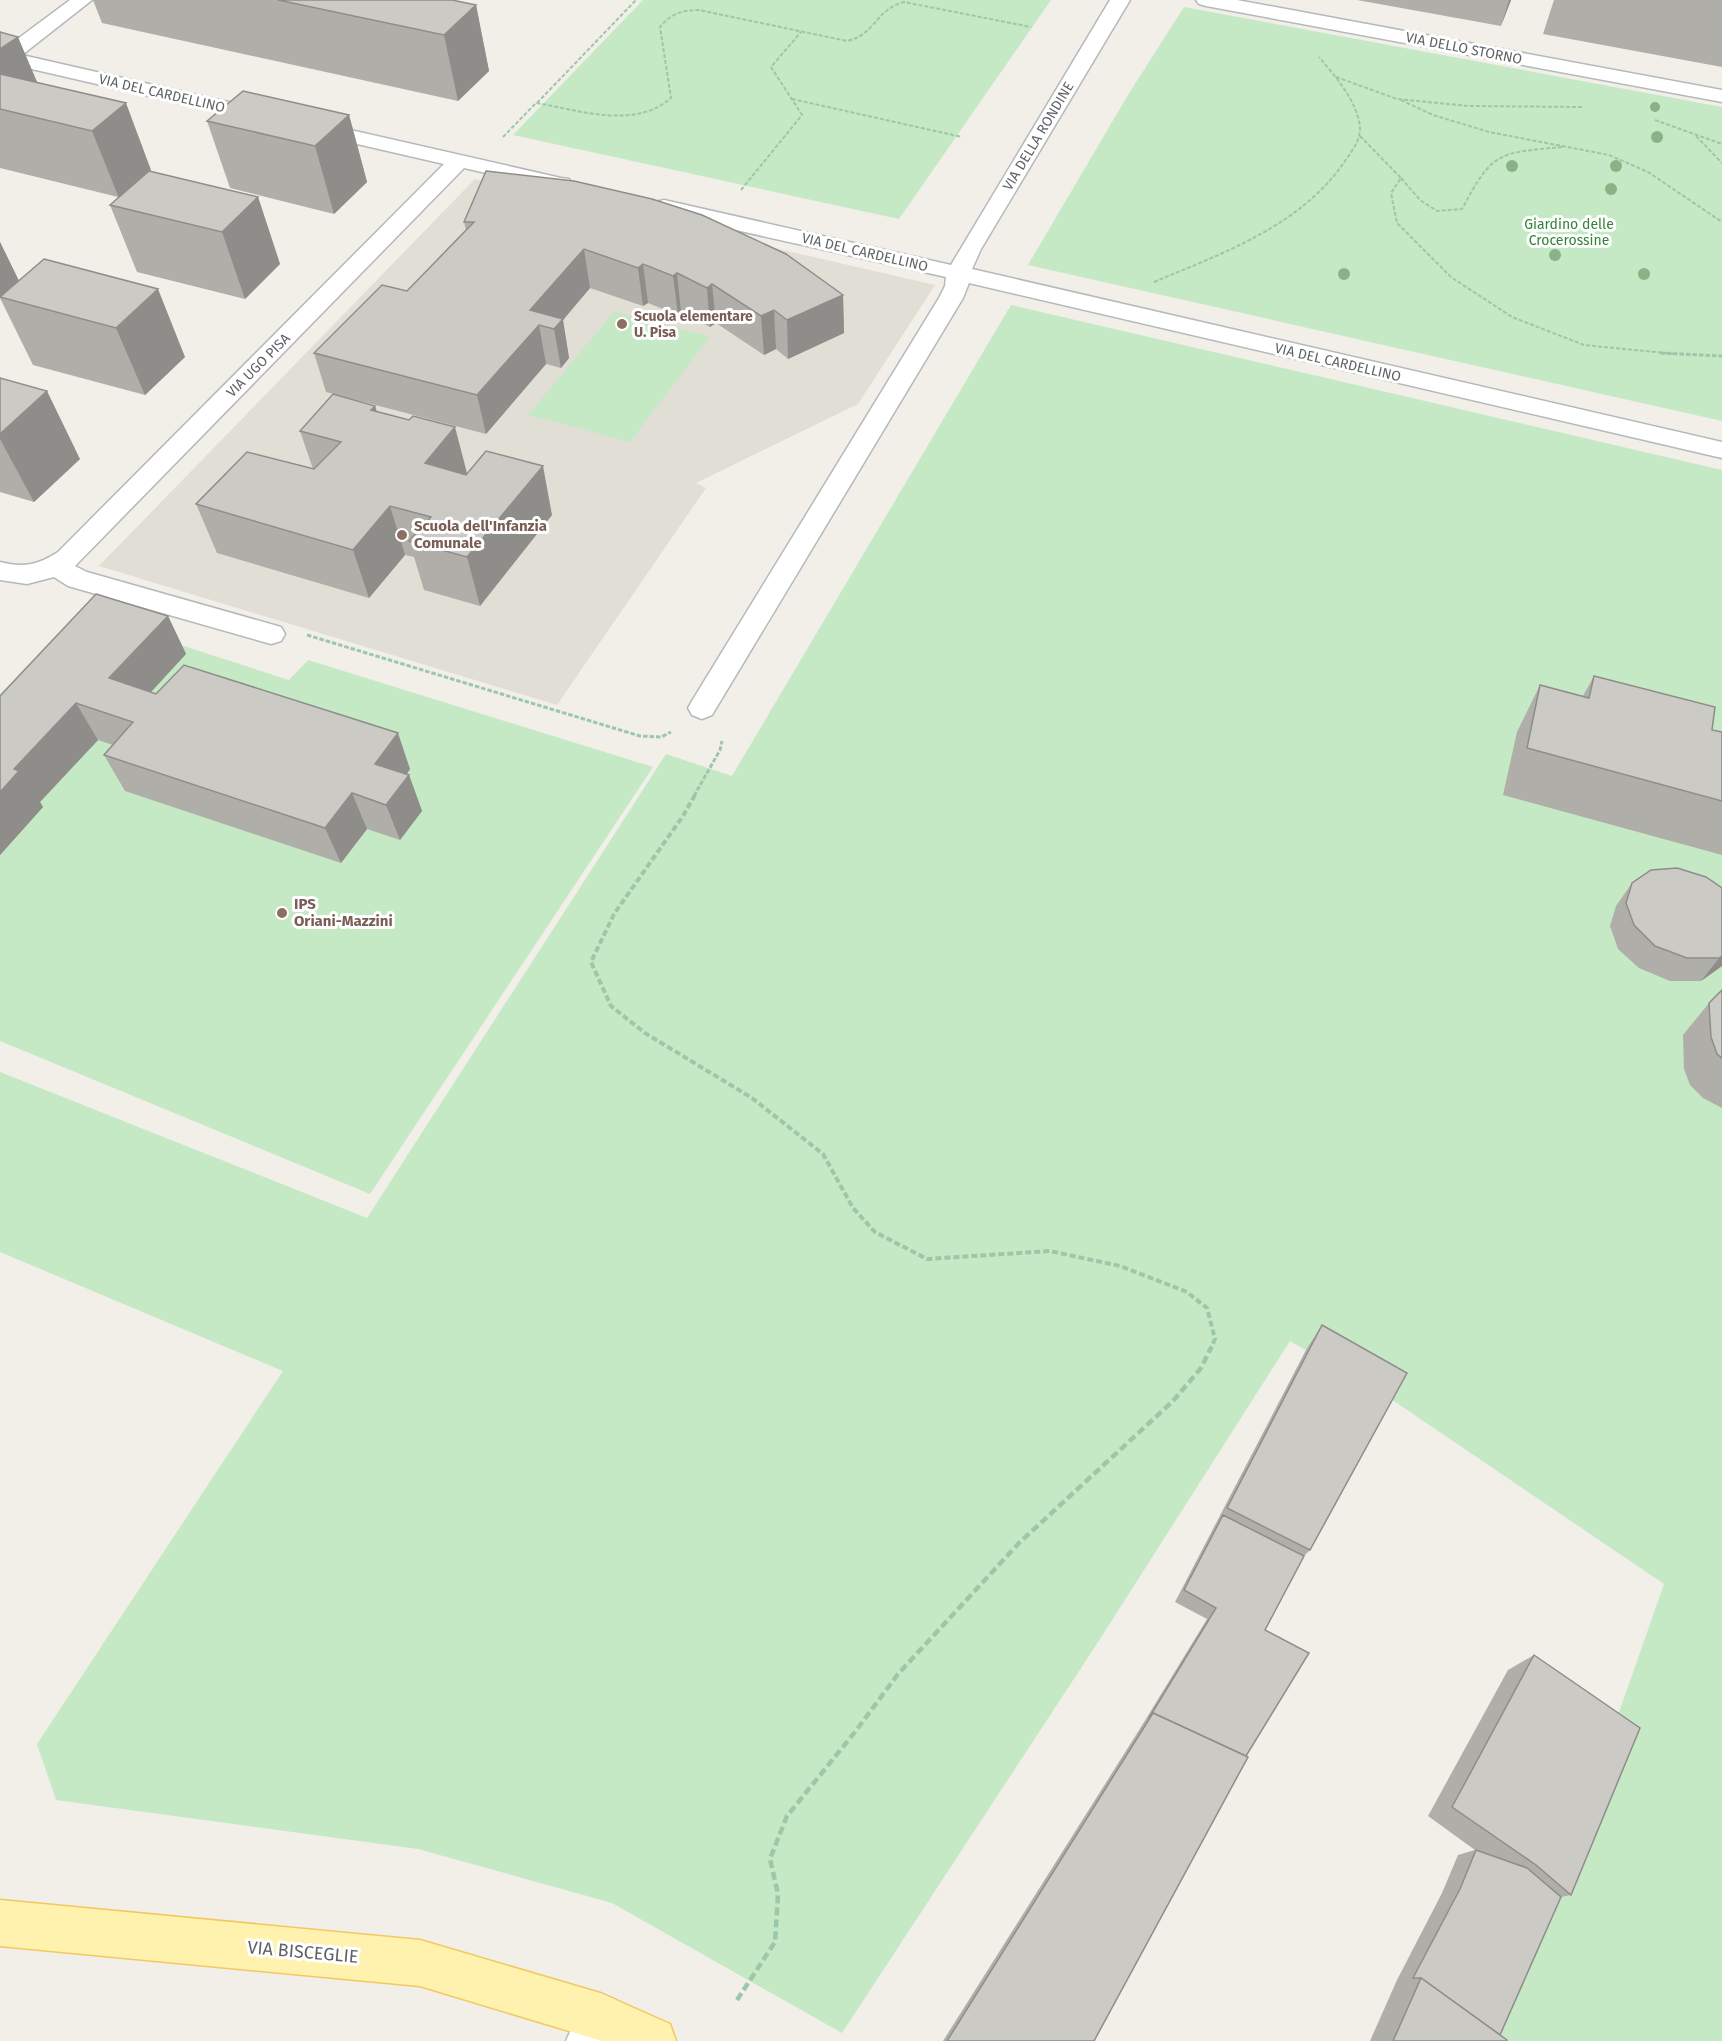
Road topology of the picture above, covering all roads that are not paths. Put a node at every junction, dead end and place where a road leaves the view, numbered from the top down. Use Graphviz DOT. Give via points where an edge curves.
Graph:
graph roads {
  1 [pos="82,0"];
  2 [pos="1120,0"];
  3 [pos="1206,0"];
  4 [pos="3,59"];
  5 [pos="1722,96"];
  6 [pos="459,161"];
  7 [pos="585,190"];
  8 [pos="641,202"];
  9 [pos="958,274"];
  10 [pos="1722,450"];
  11 [pos="56,567"];
  12 [pos="0,571"];
  13 [pos="271,634"];
  14 [pos="702,708"];
  15 [pos="0,1923"];
  16 [pos="595,2028"];
  17 [pos="652,2041"];
  1 -- 4 [label="street"];
  2 -- 9 [label="street, VIA DELLA RONDINE"];
  3 -- 5 [label="street, VIA DELLO STORNO"];
  4 -- 6 [label="street, VIA DEL CARDELLINO"];
  6 -- 7 [label="street, VIA DEL CARDELLINO"];
  6 -- 11 [label="street, VIA UGO PISA"];
  8 -- 9 [label="street, VIA DEL CARDELLINO"];
  9 -- 10 [label="street, VIA DEL CARDELLINO"];
  9 -- 14 [label="street, VIA DELLA RONDINE" via="951,298"];
  11 -- 12 [label="street" via="26,576"];
  11 -- 13 [label="street" via="73,578"];
  15 -- 16 [label="main road, VIA BISCEGLIE" via="420,1964"];
  16 -- 17 [label="main road, VIA BISCEGLIE"];
}
